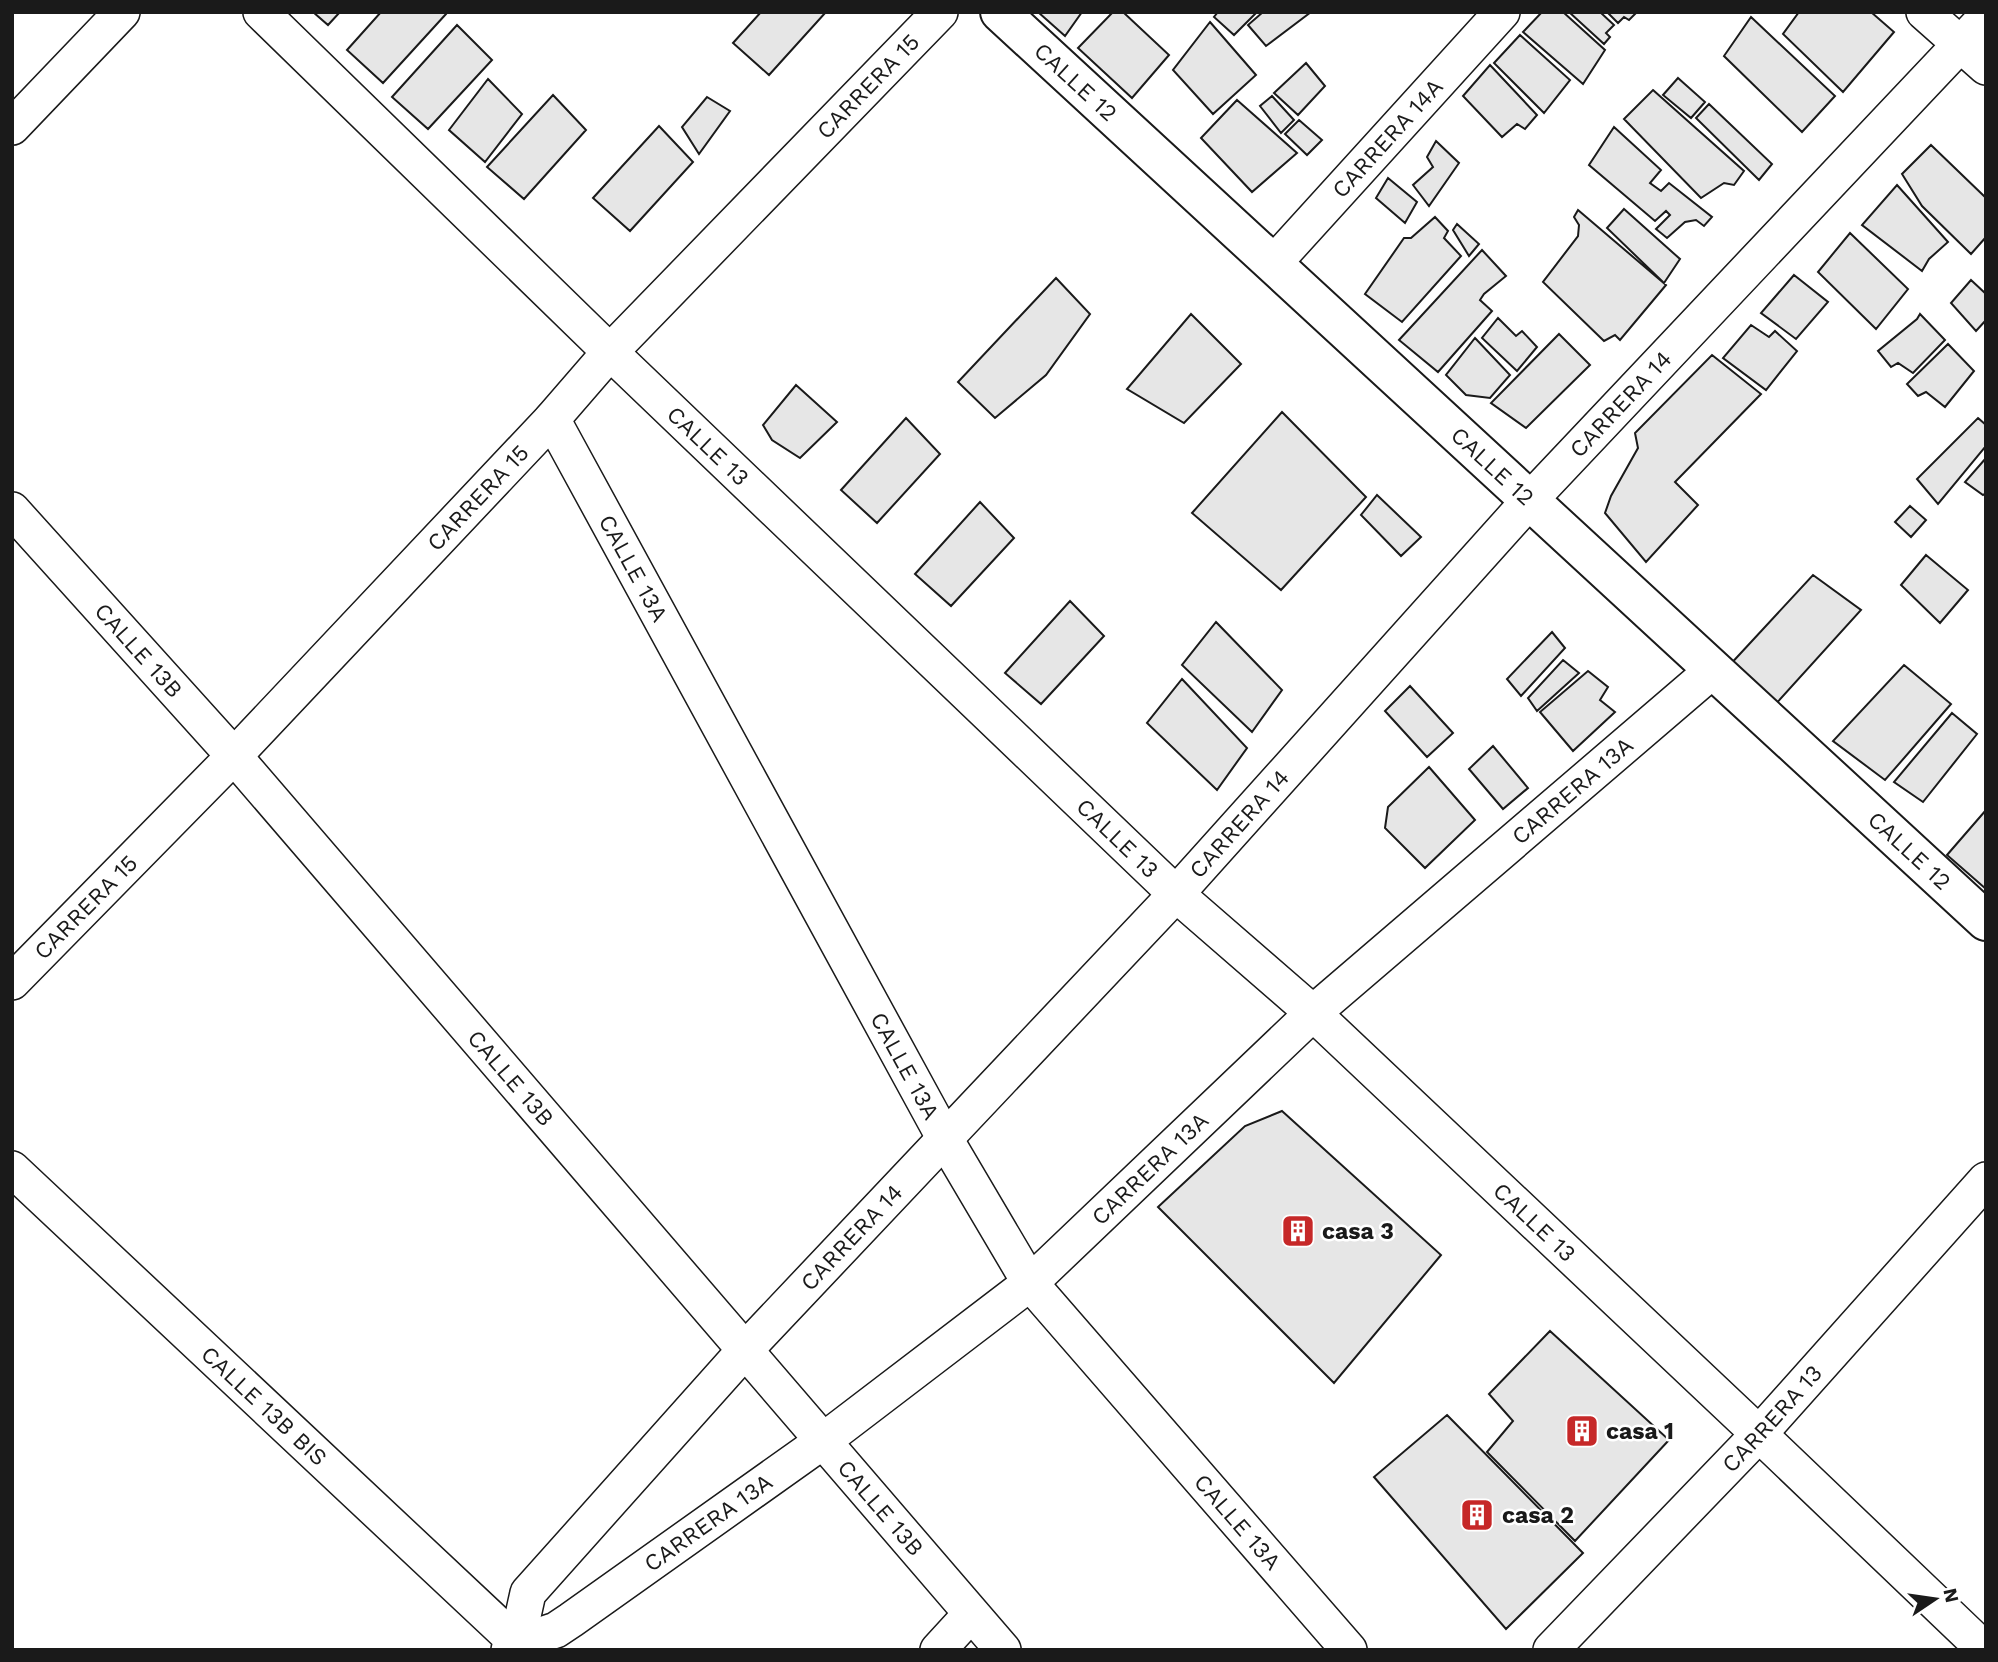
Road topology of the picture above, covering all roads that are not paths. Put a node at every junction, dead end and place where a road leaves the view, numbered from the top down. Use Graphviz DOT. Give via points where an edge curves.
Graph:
graph roads {
  1 [pos="122,12"];
  2 [pos="261,12"];
  3 [pos="940,12"];
  4 [pos="1000,12"];
  5 [pos="1502,12"];
  6 [pos="1924,12"];
  7 [pos="1986,17"];
  8 [pos="1959,44"];
  9 [pos="1986,67"];
  10 [pos="12,127"];
  11 [pos="1273,264"];
  12 [pos="610,352"];
  13 [pos="552,419"];
  14 [pos="1530,501"];
  15 [pos="12,510"];
  16 [pos="1713,670"];
  17 [pos="234,755"];
  18 [pos="1176,894"];
  19 [pos="1986,921"];
  20 [pos="12,982"];
  21 [pos="1313,1013"];
  22 [pos="945,1139"];
  23 [pos="12,1169"];
  24 [pos="1986,1180"];
  25 [pos="1030,1283"];
  26 [pos="746,1349"];
  27 [pos="1759,1434"];
  28 [pos="823,1441"];
  29 [pos="971,1614"];
  30 [pos="513,1646"];
  31 [pos="938,1650"];
  32 [pos="1003,1650"];
  33 [pos="1349,1650"];
  34 [pos="1551,1650"];
  35 [pos="1985,1650"];
  1 -- 10 [label="street"];
  2 -- 12 [label="street, CALLE 13"];
  3 -- 12 [label="street, CARRERA 15"];
  4 -- 11 [label="street, CALLE 12"];
  5 -- 11 [label="street, CARRERA 14A"];
  6 -- 8 [label="street"];
  7 -- 8 [label="street, CARRERA 14"];
  8 -- 9 [label="street"];
  8 -- 14 [label="street, CARRERA 14"];
  11 -- 14 [label="street, CALLE 12"];
  12 -- 13 [label="street, CARRERA 15"];
  12 -- 18 [label="street, CALLE 13"];
  13 -- 17 [label="street, CARRERA 15"];
  13 -- 22 [label="street, CALLE 13A"];
  14 -- 16 [label="street, CALLE 12"];
  14 -- 18 [label="street, CARRERA 14"];
  15 -- 17 [label="street, CALLE 13B"];
  16 -- 19 [label="street, CALLE 12"];
  16 -- 21 [label="street, CARRERA 13A"];
  17 -- 20 [label="street, CARRERA 15"];
  17 -- 26 [label="street, CALLE 13B"];
  18 -- 21 [label="street, CALLE 13"];
  18 -- 22 [label="street, CARRERA 14"];
  21 -- 25 [label="street, CARRERA 13A"];
  21 -- 27 [label="street, CALLE 13"];
  22 -- 25 [label="street, CALLE 13A"];
  22 -- 26 [label="street, CARRERA 14"];
  23 -- 30 [label="street, CALLE 13B BIS"];
  24 -- 27 [label="street, CARRERA 13"];
  25 -- 28 [label="street, CARRERA 13A"];
  25 -- 33 [label="street, CALLE 13A"];
  26 -- 28 [label="street, CALLE 13B"];
  26 -- 30 [label="street, CARRERA 14" via="528,1594"];
  27 -- 34 [label="street, CARRERA 13"];
  27 -- 35 [label="street, CALLE 13"];
  28 -- 29 [label="street, CALLE 13B"];
  28 -- 30 [label="street, CARRERA 13A" via="556,1630"];
  29 -- 31 [label="street"];
  29 -- 32 [label="street, CALLE 13B"];
}
